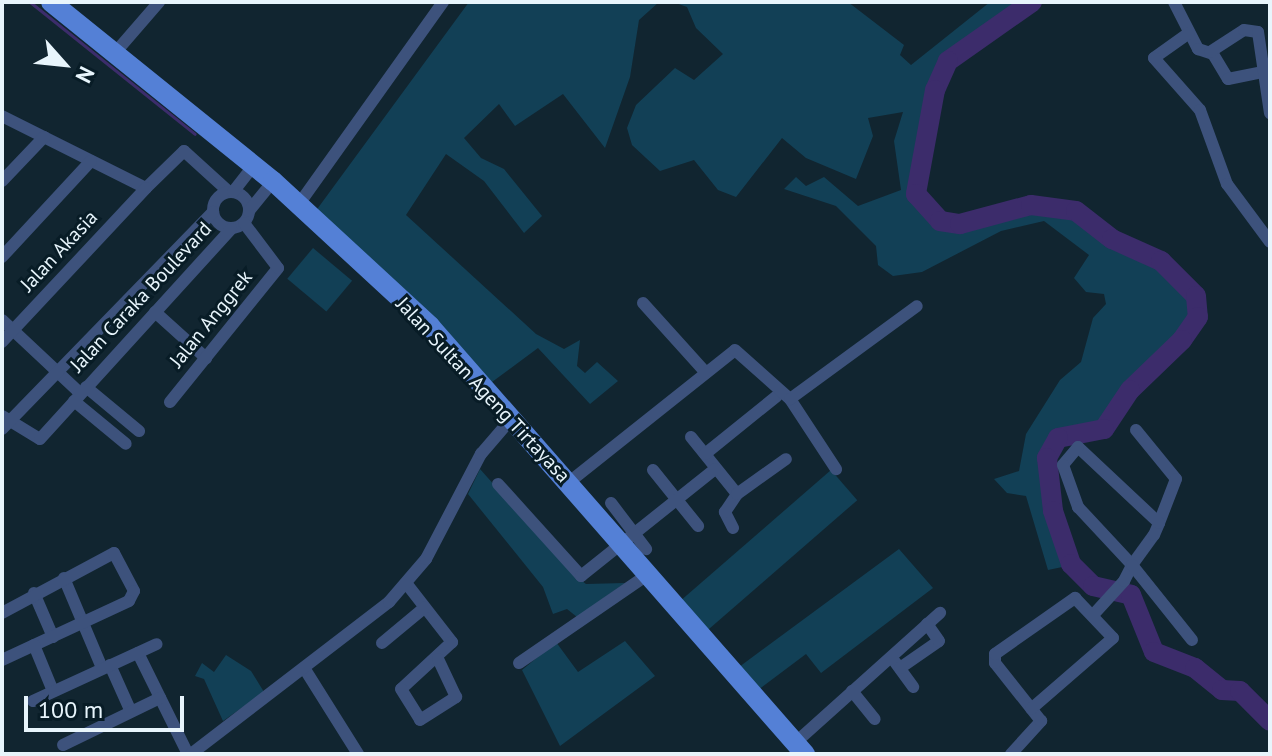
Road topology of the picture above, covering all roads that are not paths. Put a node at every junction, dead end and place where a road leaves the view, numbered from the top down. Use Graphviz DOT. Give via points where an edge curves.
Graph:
graph roads {
  1 [pos="51,2"];
  2 [pos="159,2"];
  3 [pos="443,2"];
  4 [pos="1174,2"];
  5 [pos="1189,33"];
  6 [pos="1210,52"];
  7 [pos="114,54"];
  8 [pos="1268,71"];
  9 [pos="1270,113"];
  10 [pos="2,116"];
  11 [pos="44,137"];
  12 [pos="91,161"];
  13 [pos="252,167"];
  14 [pos="2,181"];
  15 [pos="271,184"];
  16 [pos="146,188"];
  17 [pos="234,189"];
  18 [pos="299,204"];
  19 [pos="213,212"];
  20 [pos="241,221"];
  21 [pos="1270,242"];
  22 [pos="2,257"];
  23 [pos="643,303"];
  24 [pos="917,306"];
  25 [pos="155,312"];
  26 [pos="2,320"];
  27 [pos="13,330"];
  28 [pos="2,342"];
  29 [pos="206,358"];
  30 [pos="58,372"];
  31 [pos="706,373"];
  32 [pos="80,393"];
  33 [pos="783,397"];
  34 [pos="170,402"];
  35 [pos="5,422"];
  36 [pos="506,425"];
  37 [pos="1136,430"];
  38 [pos="139,431"];
  39 [pos="691,437"];
  40 [pos="126,444"];
  41 [pos="705,454"];
  42 [pos="786,459"];
  43 [pos="715,469"];
  44 [pos="836,469"];
  45 [pos="653,470"];
  46 [pos="568,483"];
  47 [pos="498,484"];
  48 [pos="737,494"];
  49 [pos="676,498"];
  50 [pos="611,503"];
  51 [pos="1159,523"];
  52 [pos="698,526"];
  53 [pos="733,528"];
  54 [pos="620,542"];
  55 [pos="646,549"];
  56 [pos="1132,565"];
  57 [pos="64,578"];
  58 [pos="642,578"];
  59 [pos="406,583"];
  60 [pos="34,593"];
  61 [pos="424,608"];
  62 [pos="1097,611"];
  63 [pos="2,613"];
  64 [pos="940,613"];
  65 [pos="83,624"];
  66 [pos="927,624"];
  67 [pos="53,637"];
  68 [pos="1192,640"];
  69 [pos="382,643"];
  70 [pos="157,644"];
  71 [pos="34,645"];
  72 [pos="138,653"];
  73 [pos="891,656"];
  74 [pos="438,659"];
  75 [pos="2,660"];
  76 [pos="519,663"];
  77 [pos="106,667"];
  78 [pos="900,668"];
  79 [pos="306,671"];
  80 [pos="913,687"];
  81 [pos="53,691"];
  82 [pos="852,691"];
  83 [pos="160,698"];
  84 [pos="33,701"];
  85 [pos="1031,709"];
  86 [pos="131,712"];
  87 [pos="875,719"];
  88 [pos="63,745"];
  89 [pos="800,748"];
  90 [pos="190,754"];
  91 [pos="358,754"];
  92 [pos="1011,754"];
  1 -- 7 [label="main road, Jalan Sultan Ageng Tirtayasa"];
  2 -- 7 [label="street"];
  3 -- 18 [label="street"];
  4 -- 5 [label="street"];
  5 -- 6 [label="street" via="1198,49"];
  5 -- 21 [label="street" via="1154,58 1200,110 1227,184"];
  6 -- 8 [label="street" via="1230,80"];
  6 -- 8 [label="street" via="1255,29"];
  7 -- 13 [label="main road, Jalan Sultan Ageng Tirtayasa"];
  8 -- 9 [label="street"];
  10 -- 11 [label="street"];
  11 -- 12 [label="street"];
  11 -- 14 [label="street"];
  12 -- 16 [label="street"];
  12 -- 22 [label="street"];
  13 -- 15 [label="main road, Jalan Sultan Ageng Tirtayasa"];
  13 -- 17 [label="street"];
  15 -- 18 [label="main road, Jalan Sultan Ageng Tirtayasa"];
  15 -- 20 [label="street, Jalan Caraka Boulevard"];
  16 -- 17 [label="street, Jalan Akasia" via="184,151"];
  16 -- 27 [label="street, Jalan Akasia"];
  17 -- 19 [label="street, Jalan Caraka Boulevard"];
  17 -- 20 [label="street"];
  18 -- 36 [label="main road, Jalan Sultan Ageng Tirtayasa" via="430,326"];
  19 -- 20 [label="street"];
  19 -- 30 [label="street, Jalan Caraka Boulevard"];
  20 -- 25 [label="street, Jalan Caraka Boulevard"];
  20 -- 29 [label="street, Jalan Anggrek" via="278,268"];
  23 -- 31 [label="street"];
  24 -- 33 [label="street"];
  25 -- 29 [label="street"];
  25 -- 32 [label="street, Jalan Caraka Boulevard"];
  26 -- 27 [label="street"];
  27 -- 28 [label="street, Jalan Akasia"];
  27 -- 30 [label="street"];
  29 -- 34 [label="street, Jalan Anggrek"];
  30 -- 32 [label="street"];
  30 -- 35 [label="street, Jalan Caraka Boulevard"];
  31 -- 33 [label="street" via="737,350"];
  31 -- 46 [label="street"];
  32 -- 35 [label="street, Jalan Caraka Boulevard" via="38,440"];
  32 -- 38 [label="street"];
  32 -- 40 [label="street"];
  33 -- 41 [label="street"];
  33 -- 44 [label="street"];
  36 -- 46 [label="main road, Jalan Sultan Ageng Tirtayasa"];
  36 -- 59 [label="street"];
  37 -- 51 [label="street" via="1176,477"];
  39 -- 41 [label="street"];
  41 -- 43 [label="street"];
  42 -- 48 [label="street"];
  43 -- 48 [label="street"];
  43 -- 49 [label="street"];
  45 -- 49 [label="street"];
  46 -- 54 [label="main road, Jalan Sultan Ageng Tirtayasa"];
  47 -- 54 [label="street" via="579,575"];
  48 -- 53 [label="street" via="725,512"];
  49 -- 52 [label="street"];
  49 -- 54 [label="street"];
  50 -- 54 [label="street"];
  51 -- 56 [label="street"];
  51 -- 56 [label="street" via="1085,448 1068,453 1064,479 1078,507"];
  54 -- 55 [label="street"];
  54 -- 58 [label="main road, Jalan Sultan Ageng Tirtayasa"];
  56 -- 62 [label="street"];
  56 -- 68 [label="street"];
  57 -- 60 [label="street"];
  57 -- 65 [label="street"];
  57 -- 65 [label="street" via="114,553 134,591 129,601"];
  58 -- 76 [label="street"];
  58 -- 89 [label="main road, Jalan Sultan Ageng Tirtayasa"];
  59 -- 61 [label="street"];
  59 -- 79 [label="street"];
  60 -- 63 [label="street"];
  60 -- 67 [label="street"];
  61 -- 69 [label="street"];
  61 -- 74 [label="street" via="452,642"];
  62 -- 85 [label="street" via="1113,638"];
  62 -- 85 [label="street" via="1070,598 995,654"];
  64 -- 66 [label="street"];
  65 -- 67 [label="street"];
  65 -- 77 [label="street"];
  66 -- 73 [label="street"];
  66 -- 78 [label="street" via="939,641"];
  67 -- 71 [label="street"];
  70 -- 72 [label="street"];
  71 -- 75 [label="street"];
  71 -- 81 [label="street"];
  72 -- 77 [label="street"];
  72 -- 83 [label="street"];
  73 -- 78 [label="street"];
  73 -- 82 [label="street"];
  74 -- 74 [label="street" via="400,692 420,720 456,697"];
  77 -- 81 [label="street"];
  77 -- 86 [label="street"];
  78 -- 80 [label="street"];
  79 -- 90 [label="street"];
  79 -- 91 [label="street"];
  81 -- 84 [label="street"];
  82 -- 87 [label="street"];
  82 -- 89 [label="street"];
  83 -- 86 [label="street"];
  83 -- 90 [label="street"];
  85 -- 92 [label="street" via="1042,726"];
  86 -- 88 [label="street"];
}
